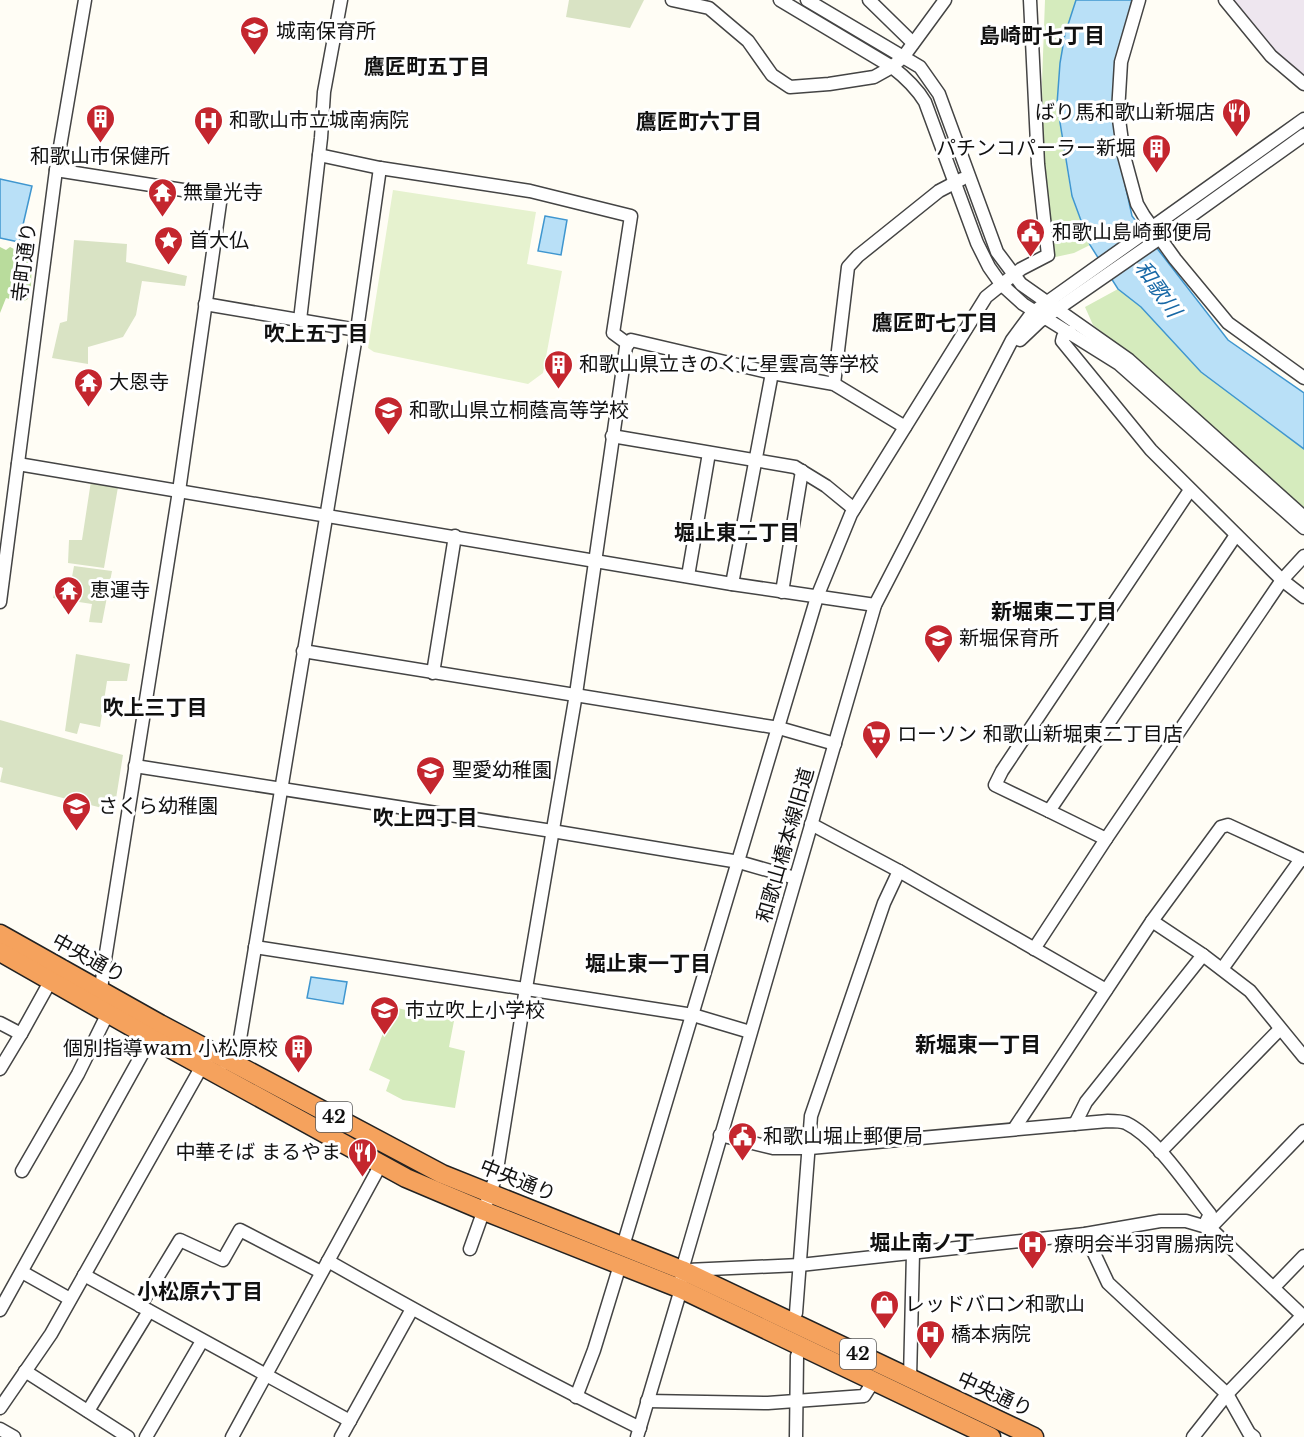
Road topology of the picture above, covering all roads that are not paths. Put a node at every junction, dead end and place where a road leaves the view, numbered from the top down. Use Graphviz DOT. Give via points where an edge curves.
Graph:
graph roads {
  1 [pos="85,0"];
  2 [pos="341,0"];
  3 [pos="672,0"];
  4 [pos="780,0"];
  5 [pos="807,0"];
  6 [pos="869,0"];
  7 [pos="945,0"];
  8 [pos="1030,0"];
  9 [pos="1139,0"];
  10 [pos="1225,0"];
  11 [pos="913,43"];
  12 [pos="904,56"];
  13 [pos="892,67"];
  14 [pos="1304,84"];
  15 [pos="1304,119"];
  16 [pos="1304,135"];
  17 [pos="319,155"];
  18 [pos="380,168"];
  19 [pos="56,170"];
  20 [pos="968,176"];
  21 [pos="955,182"];
  22 [pos="1150,229"];
  23 [pos="1158,240"];
  24 [pos="1013,275"];
  25 [pos="1001,284"];
  26 [pos="1071,294"];
  27 [pos="205,304"];
  28 [pos="1051,306"];
  29 [pos="1040,314"];
  30 [pos="300,320"];
  31 [pos="357,330"];
  32 [pos="1070,332"];
  33 [pos="628,344"];
  34 [pos="772,373"];
  35 [pos="1304,378"];
  36 [pos="834,384"];
  37 [pos="905,427"];
  38 [pos="612,436"];
  39 [pos="709,453"];
  40 [pos="756,461"];
  41 [pos="18,464"];
  42 [pos="802,471"];
  43 [pos="1190,490"];
  44 [pos="179,491"];
  45 [pos="854,509"];
  46 [pos="326,516"];
  47 [pos="1304,517"];
  48 [pos="1304,528"];
  49 [pos="1236,535"];
  50 [pos="455,536"];
  51 [pos="1304,556"];
  52 [pos="594,560"];
  53 [pos="688,576"];
  54 [pos="1282,580"];
  55 [pos="732,584"];
  56 [pos="782,592"];
  57 [pos="817,597"];
  58 [pos="1304,597"];
  59 [pos="0,602"];
  60 [pos="875,605"];
  61 [pos="303,651"];
  62 [pos="433,673"];
  63 [pos="576,694"];
  64 [pos="779,728"];
  65 [pos="834,744"];
  66 [pos="135,766"];
  67 [pos="281,789"];
  68 [pos="1049,811"];
  69 [pos="811,824"];
  70 [pos="552,831"];
  71 [pos="1106,839"];
  72 [pos="1303,859"];
  73 [pos="739,862"];
  74 [pos="899,871"];
  75 [pos="795,879"];
  76 [pos="1152,921"];
  77 [pos="0,934"];
  78 [pos="255,947"];
  79 [pos="1034,950"];
  80 [pos="0,952"];
  81 [pos="1203,956"];
  82 [pos="1222,969"];
  83 [pos="51,980"];
  84 [pos="526,988"];
  85 [pos="1106,990"];
  86 [pos="101,991"];
  87 [pos="108,1013"];
  88 [pos="693,1015"];
  89 [pos="0,1023"];
  90 [pos="1280,1029"];
  91 [pos="750,1032"];
  92 [pos="21,1034"];
  93 [pos="152,1038"];
  94 [pos="1304,1057"];
  95 [pos="232,1062"];
  96 [pos="202,1066"];
  97 [pos="0,1069"];
  98 [pos="1075,1124"];
  99 [pos="1014,1129"];
  100 [pos="1304,1131"];
  101 [pos="720,1135"];
  102 [pos="810,1148"];
  103 [pos="1160,1152"];
  104 [pos="381,1164"];
  105 [pos="22,1171"];
  106 [pos="487,1202"];
  107 [pos="1207,1227"];
  108 [pos="1085,1234"];
  109 [pos="623,1246"];
  110 [pos="470,1250"];
  111 [pos="913,1253"];
  112 [pos="1304,1256"];
  113 [pos="620,1265"];
  114 [pos="800,1265"];
  115 [pos="325,1267"];
  116 [pos="682,1270"];
  117 [pos="22,1272"];
  118 [pos="84,1275"];
  119 [pos="1274,1287"];
  120 [pos="681,1289"];
  121 [pos="70,1299"];
  122 [pos="144,1309"];
  123 [pos="411,1309"];
  124 [pos="0,1310"];
  125 [pos="1303,1316"];
  126 [pos="789,1322"];
  127 [pos="202,1341"];
  128 [pos="800,1348"];
  129 [pos="25,1371"];
  130 [pos="266,1376"];
  131 [pos="910,1379"];
  132 [pos="873,1382"];
  133 [pos="1227,1394"];
  134 [pos="576,1397"];
  135 [pos="647,1401"];
  136 [pos="796,1402"];
  137 [pos="0,1408"];
  138 [pos="88,1411"];
  139 [pos="350,1421"];
  140 [pos="0,1429"];
  141 [pos="638,1432"];
  142 [pos="14,1437"];
  143 [pos="128,1437"];
  144 [pos="146,1437"];
  145 [pos="231,1437"];
  146 [pos="341,1437"];
  147 [pos="796,1437"];
  148 [pos="991,1437"];
  149 [pos="1034,1437"];
  150 [pos="1193,1437"];
  151 [pos="1254,1437"];
  1 -- 19 [label="street, 寺町通り"];
  2 -- 17 [label="street" via="324,92"];
  3 -- 13 [label="street" via="708,8 748,41 772,75 790,87 874,77"];
  4 -- 13 [label="street"];
  5 -- 12 [label="street"];
  6 -- 11 [label="street"];
  7 -- 11 [label="street"];
  8 -- 24 [label="street" via="1038,164 1048,255"];
  9 -- 22 [label="street" via="1121,62 1118,112 1124,156 1137,204"];
  10 -- 14 [label="street" via="1270,56"];
  11 -- 12 [label="street"];
  12 -- 13 [label="street"];
  12 -- 20 [label="street" via="920,67 939,94"];
  13 -- 21 [label="street" via="919,91"];
  15 -- 22 [label="street, 和歌山橋本線旧道"];
  16 -- 23 [label="street, 和歌山橋本線旧道"];
  17 -- 18 [label="street"];
  17 -- 30 [label="street"];
  18 -- 31 [label="street"];
  18 -- 33 [label="street" via="530,191 631,216 613,333"];
  19 -- 27 [label="street" via="221,196"];
  19 -- 41 [label="street, 寺町通り"];
  20 -- 21 [label="street"];
  20 -- 24 [label="street" via="997,252"];
  21 -- 25 [label="street" via="977,243"];
  21 -- 36 [label="street" via="848,267"];
  22 -- 23 [label="street"];
  22 -- 26 [label="street, 和歌山橋本線旧道"];
  23 -- 26 [label="street, 和歌山橋本線旧道"];
  23 -- 35 [label="street" via="1228,323"];
  24 -- 25 [label="street"];
  24 -- 28 [label="street"];
  25 -- 29 [label="street"];
  25 -- 37 [label="street" via="986,297"];
  26 -- 28 [label="street, 和歌山橋本線旧道"];
  27 -- 30 [label="street"];
  27 -- 44 [label="street"];
  28 -- 29 [label="street, 和歌山橋本線旧道"];
  28 -- 47 [label="street" via="1129,360"];
  29 -- 32 [label="street"];
  29 -- 60 [label="street, 和歌山橋本線旧道" via="966,428"];
  30 -- 31 [label="street"];
  31 -- 46 [label="street"];
  32 -- 43 [label="street" via="1062,341 1151,450"];
  32 -- 48 [label="street" via="1119,364"];
  33 -- 34 [label="street" via="631,340"];
  33 -- 38 [label="street"];
  34 -- 36 [label="street"];
  34 -- 40 [label="street"];
  36 -- 37 [label="street"];
  37 -- 45 [label="street"];
  38 -- 39 [label="street"];
  38 -- 52 [label="street"];
  39 -- 40 [label="street"];
  39 -- 53 [label="street"];
  40 -- 42 [label="street"];
  40 -- 55 [label="street"];
  41 -- 44 [label="street"];
  41 -- 59 [label="street, 寺町通り"];
  42 -- 45 [label="street"];
  42 -- 56 [label="street"];
  43 -- 49 [label="street"];
  43 -- 68 [label="street" via="995,785"];
  44 -- 46 [label="street"];
  44 -- 66 [label="street"];
  45 -- 57 [label="street"];
  46 -- 50 [label="street"];
  46 -- 61 [label="street"];
  49 -- 54 [label="street"];
  49 -- 68 [label="street"];
  50 -- 52 [label="street"];
  50 -- 62 [label="street"];
  51 -- 54 [label="street"];
  52 -- 53 [label="street"];
  52 -- 63 [label="street"];
  53 -- 55 [label="street"];
  54 -- 58 [label="street"];
  54 -- 71 [label="street"];
  55 -- 56 [label="street"];
  56 -- 57 [label="street"];
  57 -- 60 [label="street"];
  57 -- 64 [label="street"];
  60 -- 65 [label="street, 和歌山橋本線旧道"];
  61 -- 62 [label="street"];
  61 -- 67 [label="street"];
  62 -- 63 [label="street"];
  63 -- 64 [label="street"];
  63 -- 70 [label="street"];
  64 -- 65 [label="street"];
  64 -- 73 [label="street"];
  65 -- 69 [label="street, 和歌山橋本線旧道"];
  66 -- 67 [label="street"];
  66 -- 86 [label="street"];
  67 -- 70 [label="street"];
  67 -- 78 [label="street"];
  68 -- 71 [label="street"];
  69 -- 74 [label="street"];
  69 -- 75 [label="street, 和歌山橋本線旧道"];
  70 -- 73 [label="street"];
  70 -- 84 [label="street"];
  71 -- 79 [label="street"];
  72 -- 76 [label="street" via="1228,825 1221,827"];
  72 -- 82 [label="street"];
  73 -- 75 [label="street"];
  73 -- 88 [label="street"];
  74 -- 79 [label="street"];
  74 -- 102 [label="street" via="884,903 811,1116"];
  75 -- 91 [label="street, 和歌山橋本線旧道"];
  76 -- 81 [label="street"];
  76 -- 85 [label="street"];
  77 -- 86 [label="highway, 中央通り / 42"];
  78 -- 84 [label="street"];
  78 -- 95 [label="street" via="239,1045"];
  79 -- 85 [label="street"];
  80 -- 83 [label="highway, 中央通り / 42"];
  81 -- 82 [label="street"];
  81 -- 98 [label="street" via="1086,1102"];
  82 -- 90 [label="street" via="1250,991"];
  83 -- 87 [label="highway, 中央通り / 42"];
  83 -- 92 [label="street"];
  84 -- 88 [label="street"];
  84 -- 106 [label="street" via="496,1176"];
  85 -- 99 [label="street"];
  86 -- 87 [label="street"];
  86 -- 95 [label="highway, 中央通り / 42"];
  87 -- 93 [label="highway, 中央通り / 42"];
  87 -- 105 [label="street"];
  88 -- 91 [label="street"];
  88 -- 109 [label="street"];
  89 -- 92 [label="street"];
  90 -- 94 [label="street"];
  90 -- 103 [label="street"];
  91 -- 101 [label="street, 和歌山橋本線旧道"];
  92 -- 97 [label="street"];
  93 -- 96 [label="highway, 中央通り / 42"];
  93 -- 117 [label="street"];
  95 -- 96 [label="street"];
  95 -- 106 [label="highway, 中央通り / 42"];
  96 -- 104 [label="highway, 中央通り / 42"];
  96 -- 118 [label="street"];
  98 -- 99 [label="street"];
  98 -- 103 [label="street" via="1124,1122"];
  99 -- 102 [label="street"];
  100 -- 107 [label="street"];
  101 -- 102 [label="street" via="773,1148"];
  101 -- 116 [label="street, 和歌山橋本線旧道"];
  102 -- 114 [label="street"];
  103 -- 107 [label="street" via="1210,1214"];
  104 -- 106 [label="highway, 中央通り / 42" via="406,1178"];
  104 -- 115 [label="street"];
  106 -- 109 [label="highway, 中央通り / 42"];
  106 -- 110 [label="street"];
  106 -- 113 [label="highway, 中央通り / 42"];
  107 -- 108 [label="street" via="1186,1221 1160,1221"];
  107 -- 119 [label="street"];
  108 -- 111 [label="street"];
  108 -- 133 [label="street" via="1108,1283"];
  109 -- 116 [label="highway, 中央通り / 42"];
  111 -- 114 [label="street"];
  111 -- 131 [label="street"];
  112 -- 119 [label="street"];
  113 -- 120 [label="highway, 中央通り / 42"];
  113 -- 134 [label="street"];
  114 -- 116 [label="street"];
  114 -- 126 [label="street" via="796,1313"];
  115 -- 122 [label="street" via="240,1230 223,1260 180,1240"];
  115 -- 123 [label="street"];
  115 -- 130 [label="street"];
  116 -- 120 [label="street, 和歌山橋本線旧道"];
  116 -- 126 [label="highway, 中央通り / 42"];
  117 -- 121 [label="street"];
  117 -- 124 [label="street"];
  118 -- 121 [label="street"];
  118 -- 122 [label="street"];
  119 -- 125 [label="street"];
  120 -- 128 [label="highway, 中央通り / 42"];
  120 -- 135 [label="street, 和歌山橋本線旧道"];
  121 -- 129 [label="street"];
  122 -- 127 [label="street"];
  122 -- 138 [label="street"];
  123 -- 134 [label="street"];
  123 -- 139 [label="street"];
  125 -- 133 [label="street"];
  126 -- 131 [label="highway, 中央通り / 42"];
  127 -- 130 [label="street"];
  127 -- 144 [label="street"];
  128 -- 132 [label="highway, 中央通り / 42"];
  128 -- 136 [label="street" via="796,1356"];
  129 -- 137 [label="street"];
  129 -- 138 [label="street"];
  130 -- 139 [label="street"];
  130 -- 145 [label="street"];
  131 -- 149 [label="highway, 中央通り / 42"];
  132 -- 136 [label="street" via="864,1396"];
  132 -- 148 [label="highway, 中央通り / 42"];
  133 -- 150 [label="street"];
  133 -- 151 [label="street"];
  134 -- 141 [label="street"];
  135 -- 136 [label="street"];
  135 -- 141 [label="street, 和歌山橋本線旧道"];
  136 -- 147 [label="street"];
  138 -- 143 [label="street"];
  139 -- 146 [label="street"];
  140 -- 142 [label="street"];
}
